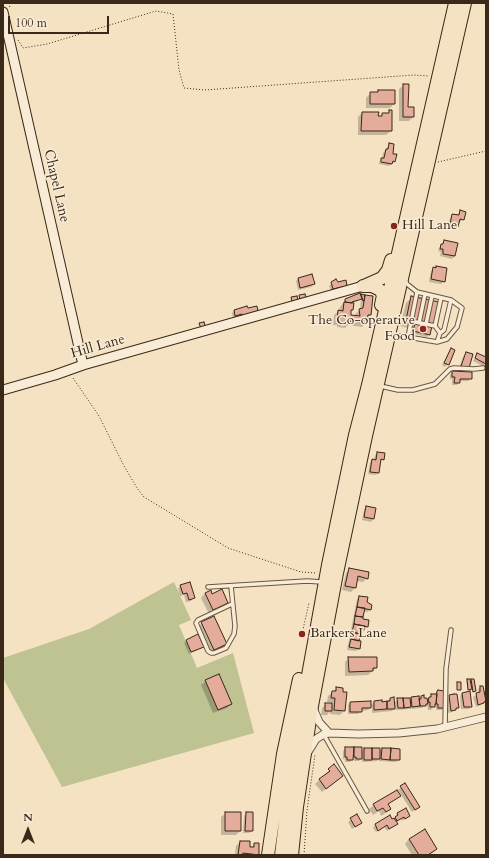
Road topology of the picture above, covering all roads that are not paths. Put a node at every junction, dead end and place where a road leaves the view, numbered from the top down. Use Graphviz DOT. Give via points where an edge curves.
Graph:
graph roads {
  1 [pos="455,3"];
  2 [pos="465,3"];
  3 [pos="7,12"];
  4 [pos="412,196"];
  5 [pos="402,276"];
  6 [pos="363,286"];
  7 [pos="417,292"];
  8 [pos="425,294"];
  9 [pos="432,296"];
  10 [pos="441,298"];
  11 [pos="451,300"];
  12 [pos="411,321"];
  13 [pos="419,323"];
  14 [pos="426,324"];
  15 [pos="435,326"];
  16 [pos="440,333"];
  17 [pos="408,337"];
  18 [pos="388,341"];
  19 [pos="437,342"];
  20 [pos="83,365"];
  21 [pos="483,368"];
  22 [pos="373,386"];
  23 [pos="3,390"];
  24 [pos="326,578"];
  25 [pos="208,586"];
  26 [pos="231,586"];
  27 [pos="315,603"];
  28 [pos="232,604"];
  29 [pos="451,630"];
  30 [pos="312,706"];
  31 [pos="486,717"];
  32 [pos="444,727"];
  33 [pos="326,733"];
  34 [pos="308,756"];
  35 [pos="367,811"];
  36 [pos="268,855"];
  37 [pos="281,855"];
  38 [pos="292,855"];
  39 [pos="299,855"];
  1 -- 4 [label="highway"];
  2 -- 5 [label="highway"];
  3 -- 20 [label="street, Chapel Lane"];
  4 -- 6 [label="highway" via="388,270 382,278"];
  4 -- 22 [label="highway"];
  5 -- 7 [label="lane"];
  5 -- 18 [label="highway"];
  6 -- 20 [label="street, Hill Lane"];
  6 -- 22 [label="highway" via="376,287 383,295 372,352"];
  7 -- 8 [label="lane"];
  7 -- 12 [label="lane"];
  8 -- 9 [label="lane"];
  8 -- 13 [label="lane"];
  9 -- 10 [label="lane"];
  9 -- 14 [label="lane"];
  10 -- 11 [label="lane"];
  10 -- 15 [label="lane"];
  11 -- 16 [label="lane" via="444,330"];
  11 -- 19 [label="lane" via="462,308 457,327 447,338"];
  12 -- 13 [label="lane"];
  12 -- 17 [label="lane"];
  13 -- 14 [label="lane"];
  14 -- 15 [label="lane"];
  15 -- 16 [label="lane"];
  16 -- 19 [label="lane"];
  17 -- 18 [label="lane" via="398,336"];
  17 -- 19 [label="lane"];
  18 -- 22 [label="highway"];
  20 -- 23 [label="street, Hill Lane"];
  21 -- 22 [label="lane" via="450,369 435,384 414,390"];
  22 -- 24 [label="highway" via="355,436"];
  22 -- 30 [label="highway"];
  24 -- 26 [label="lane"];
  24 -- 27 [label="highway"];
  25 -- 26 [label="lane"];
  26 -- 28 [label="lane"];
  27 -- 36 [label="highway" via="283,754"];
  27 -- 37 [label="highway"];
  28 -- 28 [label="lane" via="234,634 226,648 211,653 196,623"];
  29 -- 32 [label="lane" via="446,669"];
  30 -- 33 [label="street"];
  30 -- 34 [label="highway"];
  31 -- 32 [label="street"];
  32 -- 33 [label="street" via="399,732"];
  33 -- 34 [label="street" via="316,739"];
  33 -- 35 [label="lane"];
  34 -- 38 [label="highway" via="297,806"];
  34 -- 39 [label="highway"];
}
